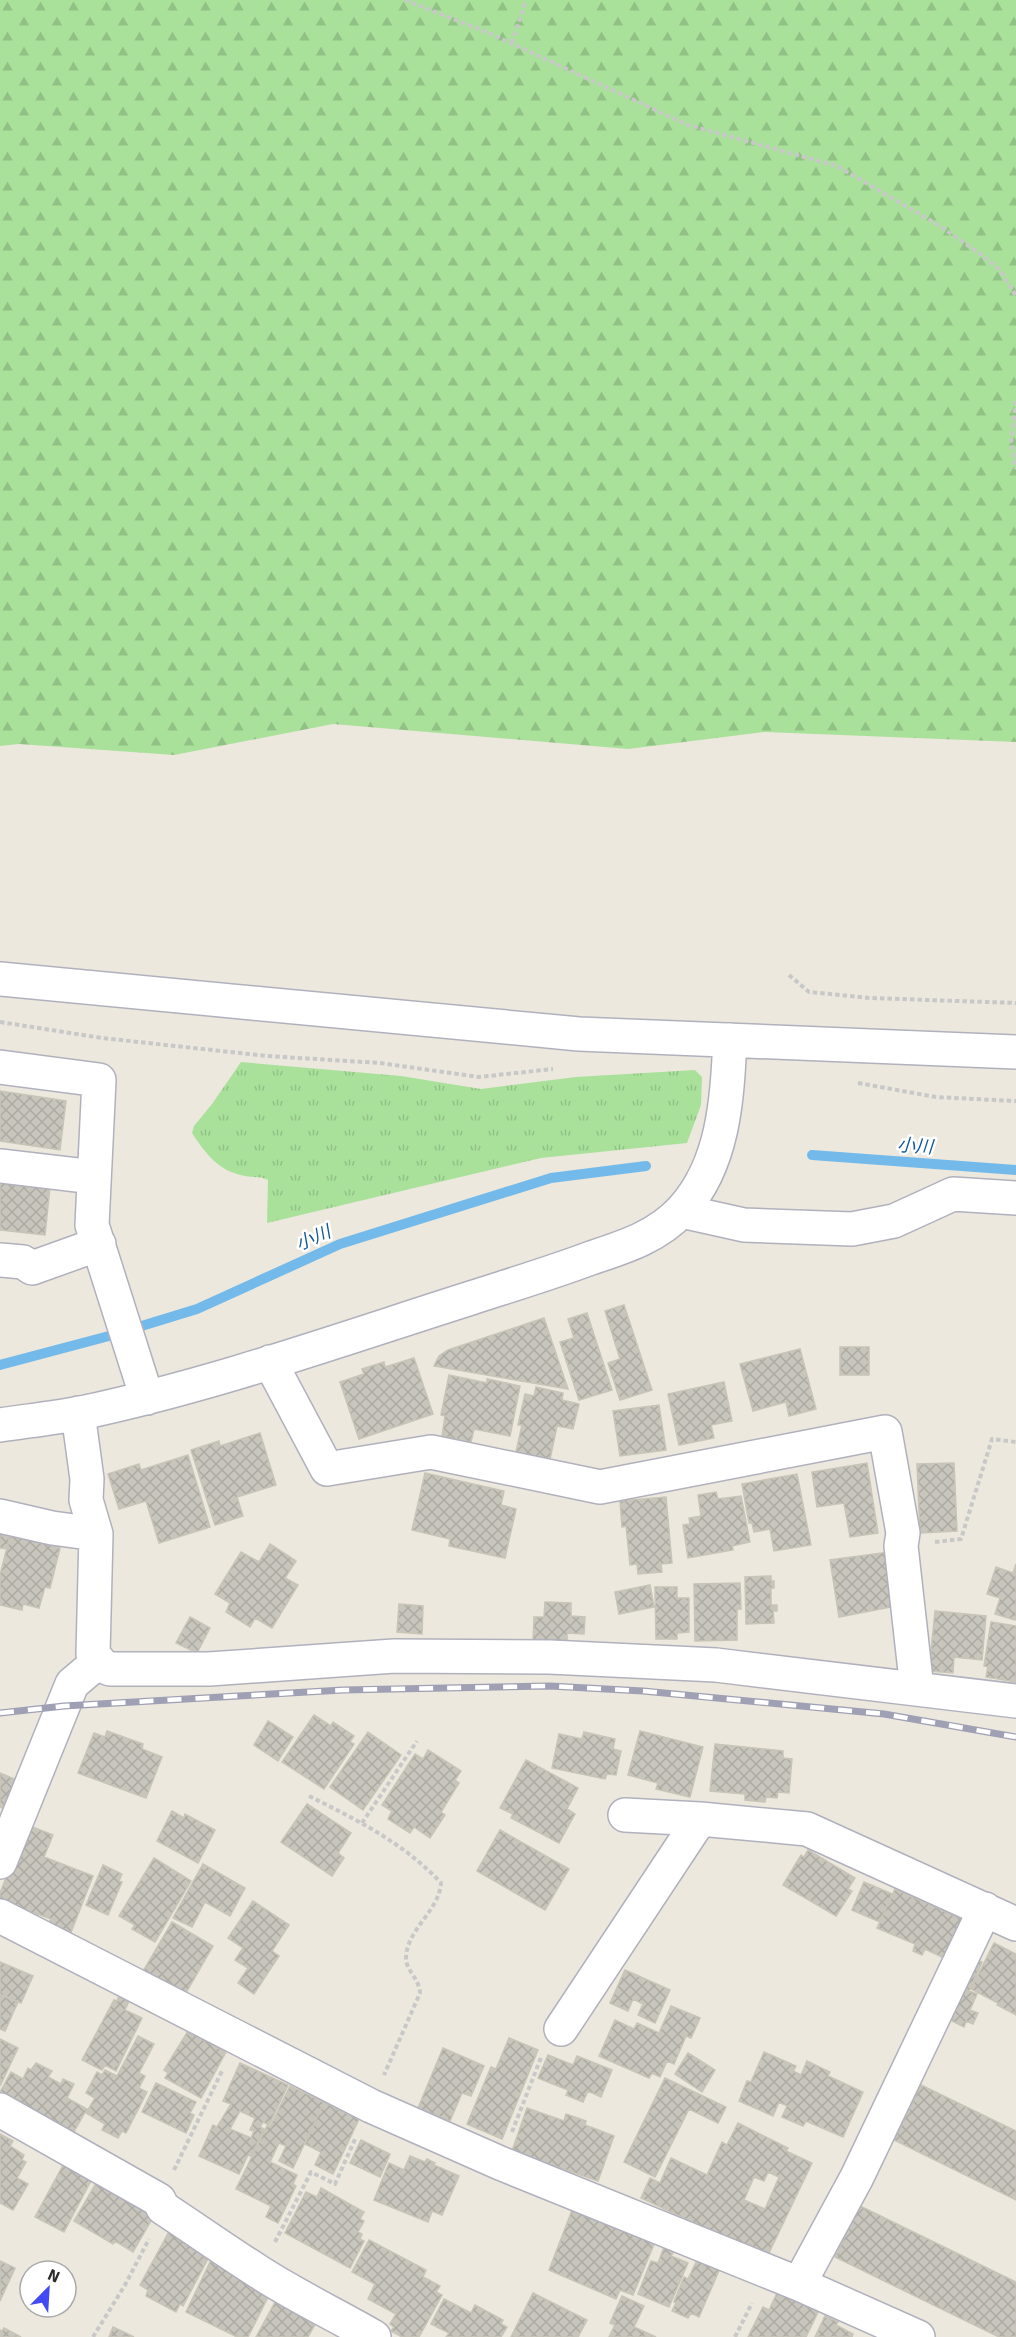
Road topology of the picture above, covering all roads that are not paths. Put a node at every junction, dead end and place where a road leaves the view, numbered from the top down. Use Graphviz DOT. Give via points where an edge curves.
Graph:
graph roads {
  1 [pos="0,979"];
  2 [pos="730,1040"];
  3 [pos="1016,1052"];
  4 [pos="0,1067"];
  5 [pos="0,1166"];
  6 [pos="94,1177"];
  7 [pos="1016,1198"];
  8 [pos="681,1211"];
  9 [pos="99,1244"];
  10 [pos="0,1260"];
  11 [pos="270,1362"];
  12 [pos="147,1398"];
  13 [pos="78,1413"];
  14 [pos="0,1425"];
  15 [pos="0,1516"];
  16 [pos="96,1534"];
  17 [pos="98,1662"];
  18 [pos="917,1689"];
  19 [pos="1016,1701"];
  20 [pos="625,1815"];
  21 [pos="700,1819"];
  22 [pos="0,1862"];
  23 [pos="985,1909"];
  24 [pos="0,1916"];
  25 [pos="1016,1924"];
  26 [pos="561,2029"];
  27 [pos="0,2110"];
  28 [pos="799,2284"];
  29 [pos="374,2337"];
  30 [pos="918,2337"];
  1 -- 2 [label="street" via="579,1034"];
  2 -- 3 [label="street"];
  2 -- 8 [label="street" via="718,1144 697,1191"];
  4 -- 6 [label="street" via="99,1080"];
  5 -- 6 [label="street"];
  6 -- 9 [label="street" via="92,1225"];
  7 -- 8 [label="street" via="953,1194 894,1221 852,1229 744,1225"];
  8 -- 11 [label="street" via="640,1241"];
  9 -- 10 [label="street" via="32,1268"];
  9 -- 12 [label="street"];
  11 -- 12 [label="street"];
  11 -- 18 [label="street" via="327,1469 431,1452 600,1487 885,1432 903,1533"];
  12 -- 13 [label="street"];
  13 -- 14 [label="street"];
  13 -- 16 [label="street" via="86,1500"];
  15 -- 16 [label="street"];
  16 -- 17 [label="street" via="92,1646"];
  17 -- 18 [label="street" via="110,1670 209,1669 394,1656 550,1657 716,1665"];
  17 -- 22 [label="street" via="72,1684"];
  18 -- 19 [label="street"];
  20 -- 21 [label="street"];
  21 -- 23 [label="street" via="807,1829"];
  21 -- 26 [label="street"];
  23 -- 25 [label="street"];
  23 -- 28 [label="street" via="857,2177"];
  24 -- 28 [label="street" via="371,2106 500,2163"];
  27 -- 29 [label="street" via="161,2204 259,2272"];
  28 -- 30 [label="street"];
}
